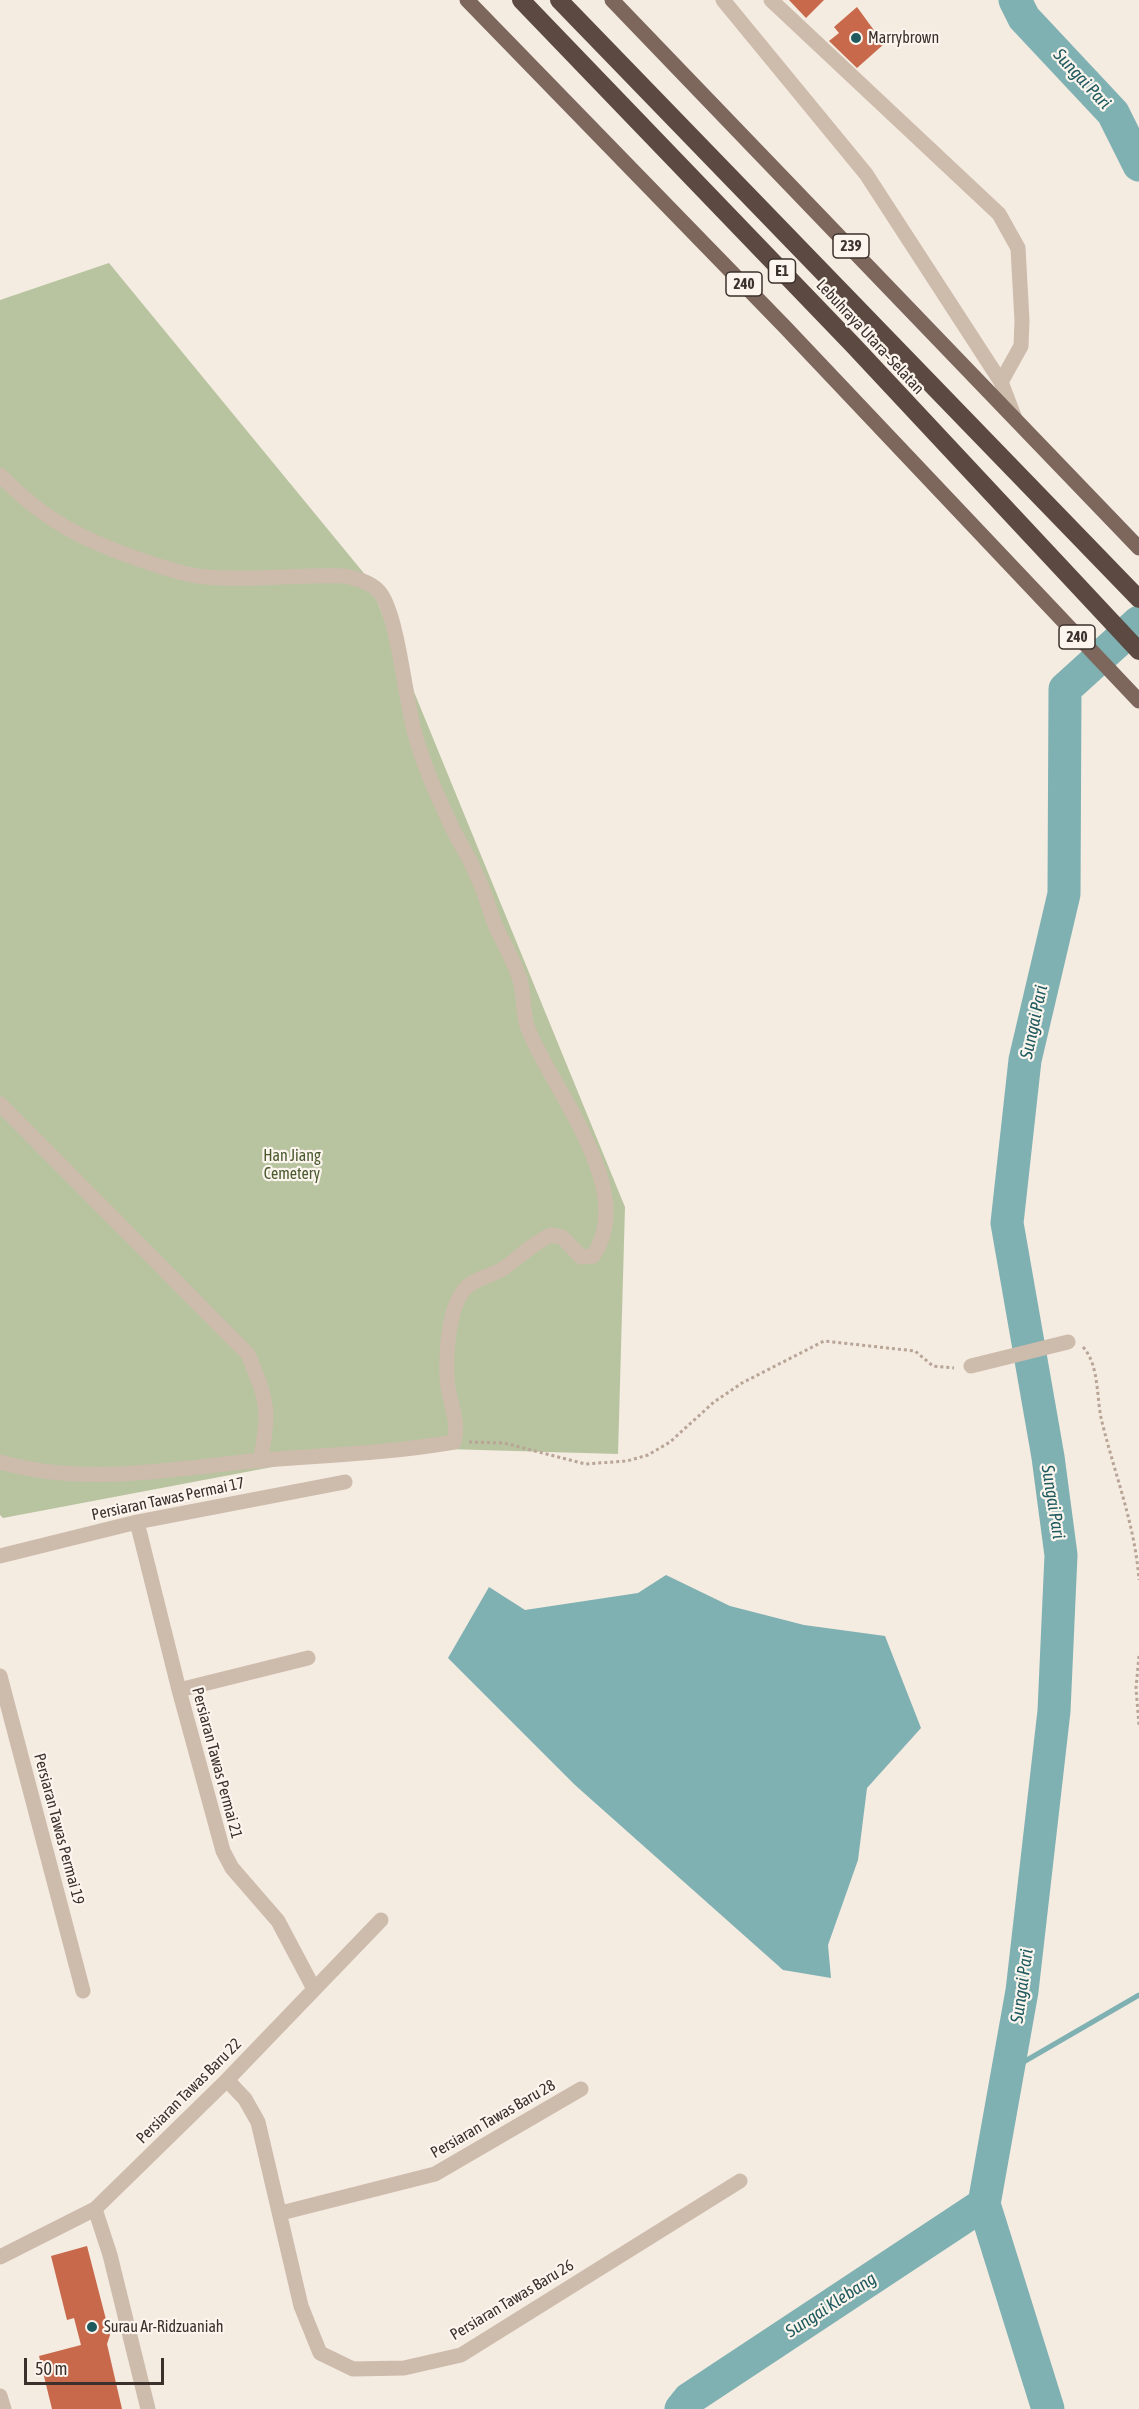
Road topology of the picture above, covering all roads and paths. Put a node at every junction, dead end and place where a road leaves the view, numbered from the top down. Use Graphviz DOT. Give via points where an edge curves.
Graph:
graph roads {
  1 [pos="467,0"];
  2 [pos="521,0"];
  3 [pos="560,0"];
  4 [pos="612,0"];
  5 [pos="723,0"];
  6 [pos="771,0"];
  7 [pos="1001,382"];
  8 [pos="1014,416"];
  9 [pos="0,475"];
  10 [pos="1139,548"];
  11 [pos="1139,599"];
  12 [pos="1139,651"];
  13 [pos="1139,702"];
  14 [pos="0,1104"];
  15 [pos="1068,1342"];
  16 [pos="971,1366"];
  17 [pos="454,1442"];
  18 [pos="261,1461"];
  19 [pos="0,1462"];
  20 [pos="345,1482"];
  21 [pos="137,1522"];
  22 [pos="0,1556"];
  23 [pos="1139,1580"];
  24 [pos="1139,1656"];
  25 [pos="308,1658"];
  26 [pos="0,1676"];
  27 [pos="178,1690"];
  28 [pos="1139,1725"];
  29 [pos="381,1920"];
  30 [pos="314,1989"];
  31 [pos="83,1991"];
  32 [pos="227,2080"];
  33 [pos="581,2089"];
  34 [pos="741,2181"];
  35 [pos="95,2209"];
  36 [pos="281,2213"];
  37 [pos="0,2257"];
  38 [pos="0,2396"];
  39 [pos="4,2409"];
  40 [pos="148,2409"];
  1 -- 13 [label="main road, 240" via="784,326"];
  2 -- 12 [label="highway, Lebuhraya Utara–Selatan / E1" via="853,345"];
  3 -- 11 [label="highway, Lebuhraya Utara–Selatan / E1"];
  4 -- 8 [label="main road, 239"];
  5 -- 7 [label="street" via="866,174"];
  6 -- 7 [label="street" via="999,214 1018,248 1022,321 1021,346"];
  7 -- 8 [label="street"];
  8 -- 10 [label="main road, 239"];
  9 -- 17 [label="street" via="40,513 60,526 84,539 178,572 212,577 345,576 374,586 385,601 426,770 519,975 527,1026 570,1105 599,1174 605,1207 605,1225 593,1256 581,1257 562,1237 551,1235 458,1295 447,1366 457,1422"];
  14 -- 18 [label="street" via="248,1354 266,1399 267,1428"];
  15 -- 16 [label="street"];
  15 -- 23 [label="path" via="1079,1344 1092,1360 1101,1420 1131,1525"];
  16 -- 17 [label="path" via="945,1368 926,1362 915,1352 824,1341 742,1383 660,1449 627,1461 585,1464 504,1443"];
  17 -- 18 [label="street"];
  18 -- 19 [label="street" via="147,1474 86,1475"];
  20 -- 21 [label="street, Persiaran Tawas Permai 17"];
  21 -- 22 [label="street, Persiaran Tawas Permai 17"];
  21 -- 27 [label="street, Persiaran Tawas Permai 21"];
  24 -- 28 [label="path"];
  25 -- 27 [label="street"];
  26 -- 31 [label="street, Persiaran Tawas Permai 19"];
  27 -- 30 [label="street, Persiaran Tawas Permai 21" via="223,1851 239,1878 267,1908 296,1952"];
  29 -- 30 [label="street, Persiaran Tawas Baru 22"];
  30 -- 32 [label="street, Persiaran Tawas Baru 22"];
  32 -- 35 [label="street, Persiaran Tawas Baru 22"];
  32 -- 36 [label="street, Persiaran Tawas Baru 26" via="246,2099 258,2122"];
  33 -- 36 [label="street, Persiaran Tawas Baru 28" via="435,2174"];
  34 -- 36 [label="street, Persiaran Tawas Baru 26" via="461,2355 404,2368 353,2369 320,2353 301,2306"];
  35 -- 37 [label="street, Persiaran Tawas Baru 22"];
  35 -- 40 [label="street"];
  38 -- 39 [label="street"];
}
